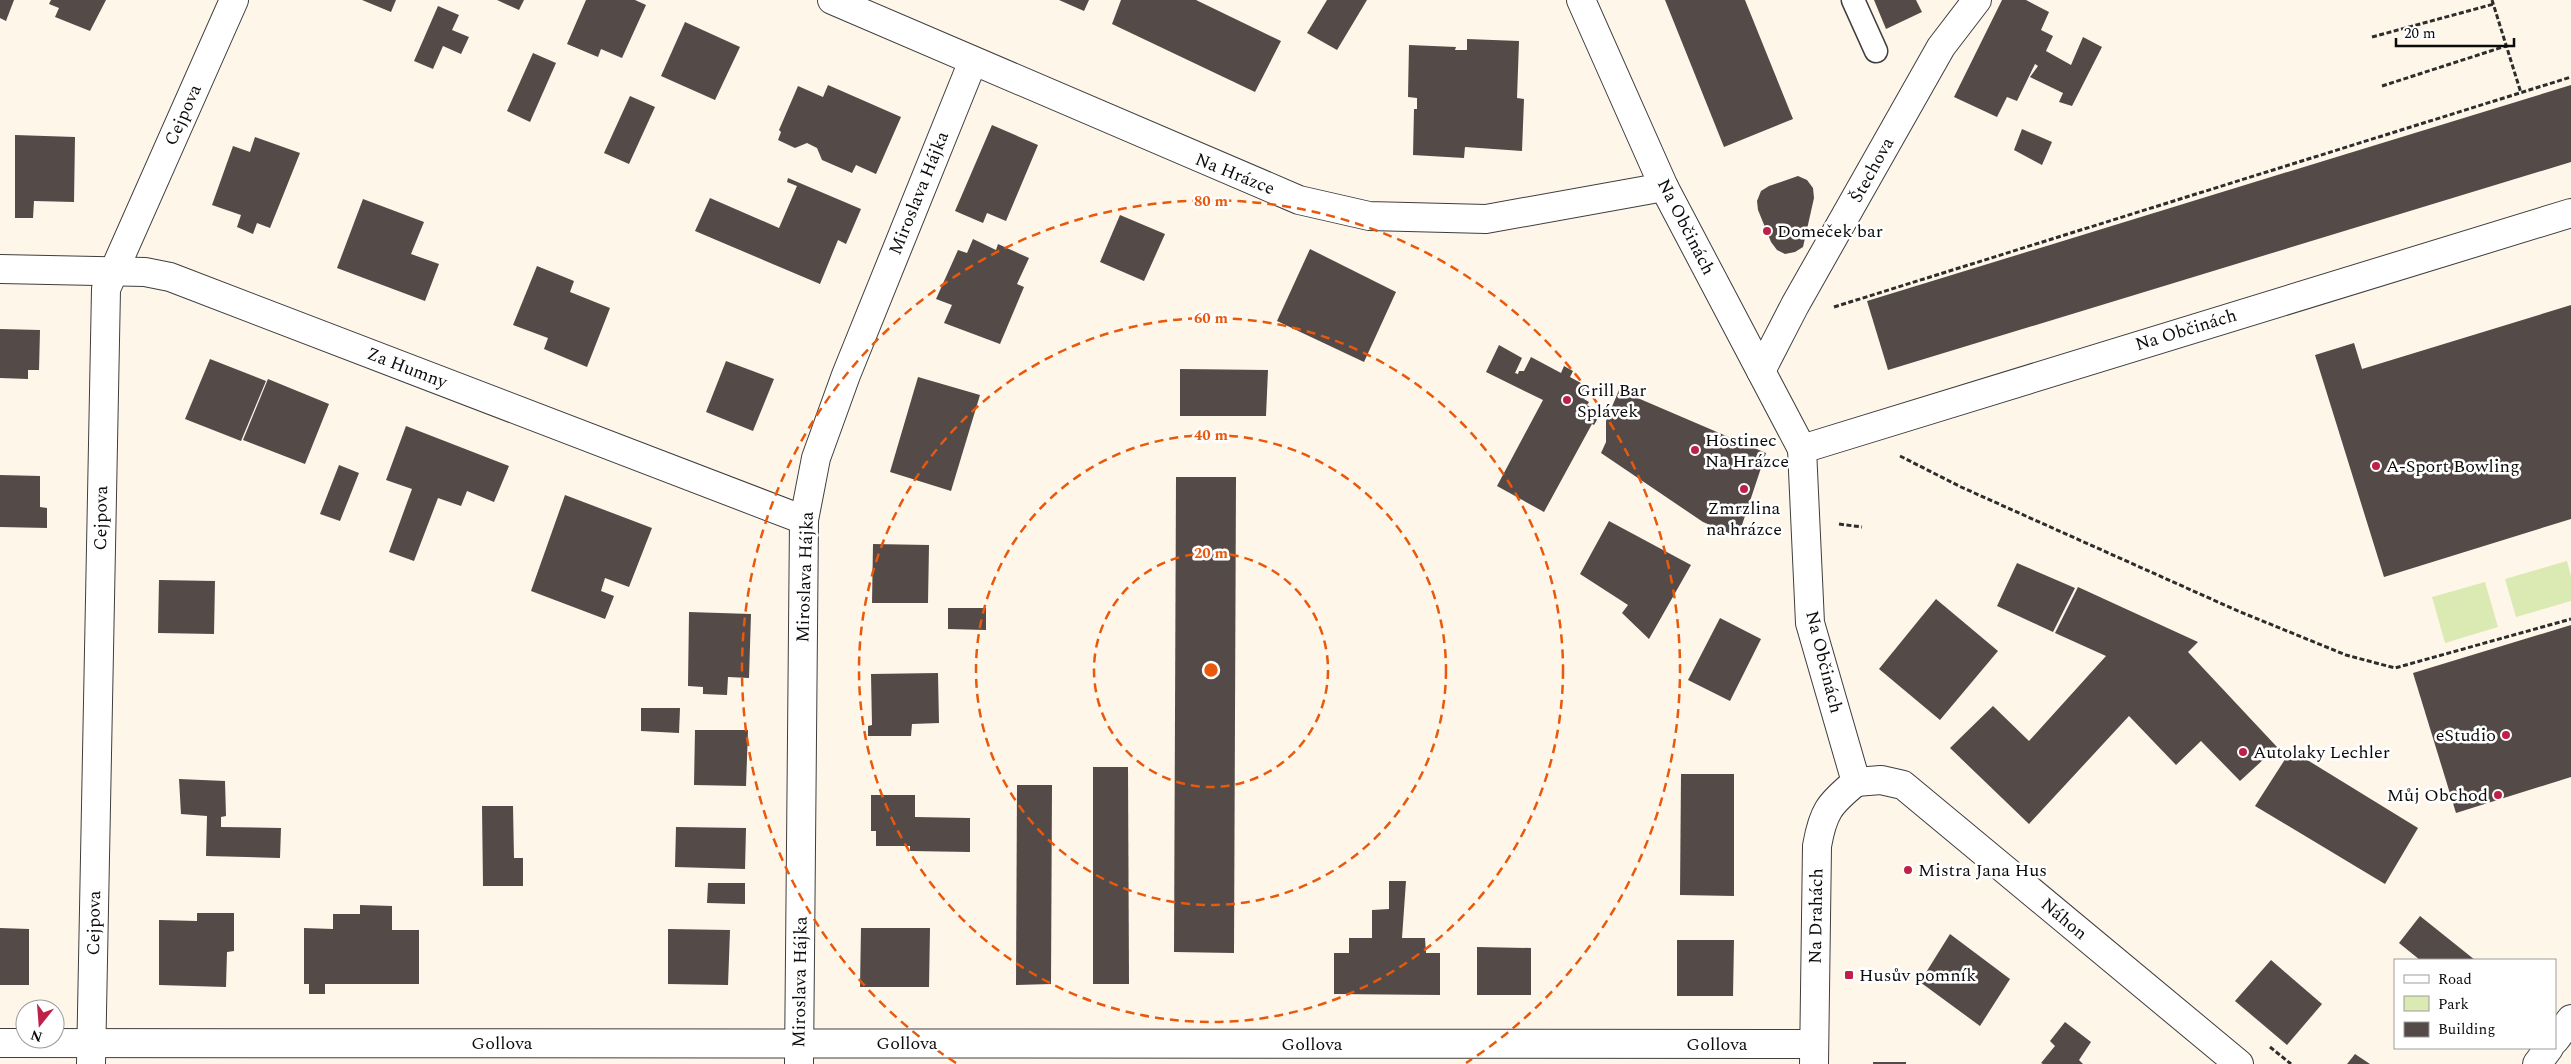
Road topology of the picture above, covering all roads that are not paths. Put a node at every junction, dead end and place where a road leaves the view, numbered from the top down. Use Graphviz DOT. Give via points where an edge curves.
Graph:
graph roads {
  1 [pos="234,0"];
  2 [pos="832,0"];
  3 [pos="1581,0"];
  4 [pos="1853,0"];
  5 [pos="1977,0"];
  6 [pos="1876,51"];
  7 [pos="973,61"];
  8 [pos="1664,187"];
  9 [pos="2571,213"];
  10 [pos="0,269"];
  11 [pos="112,272"];
  12 [pos="1761,371"];
  13 [pos="1802,449"];
  14 [pos="804,520"];
  15 [pos="1856,782"];
  16 [pos="2571,1018"];
  17 [pos="2556,1039"];
  18 [pos="0,1043"];
  19 [pos="2548,1049"];
  20 [pos="91,1054"];
  21 [pos="799,1054"];
  22 [pos="1482,1054"];
  23 [pos="1814,1054"];
  24 [pos="2239,1064"];
  25 [pos="2537,1064"];
  1 -- 11 [label="street, Cejpova"];
  2 -- 7 [label="street, Na Hrázce"];
  3 -- 8 [label="street, Na Občinách"];
  4 -- 6 [label="lane"];
  5 -- 12 [label="street, Štechova" via="1941,47"];
  7 -- 8 [label="street, Na Hrázce" via="1299,200 1369,216 1486,219"];
  7 -- 14 [label="street, Miroslava Hájka" via="846,375 816,458"];
  8 -- 12 [label="street, Na Občinách"];
  9 -- 13 [label="street, Na Občinách"];
  10 -- 11 [label="street, Za Humny"];
  11 -- 14 [label="street, Za Humny" via="145,272 170,277"];
  11 -- 20 [label="street, Cejpova" via="104,308"];
  12 -- 13 [label="street, Na Občinách"];
  13 -- 15 [label="street, Na Občinách" via="1810,623"];
  14 -- 21 [label="street, Miroslava Hájka"];
  15 -- 23 [label="street, Na Drahách" via="1835,799 1821,821 1816,846"];
  15 -- 24 [label="street, Náhon" via="1881,780 1903,785"];
  16 -- 17 [label="street"];
  18 -- 20 [label="street, Gollova"];
  19 -- 25 [label="street"];
  20 -- 21 [label="street, Gollova"];
  21 -- 22 [label="street, Gollova"];
  22 -- 23 [label="street, Gollova"];
}
